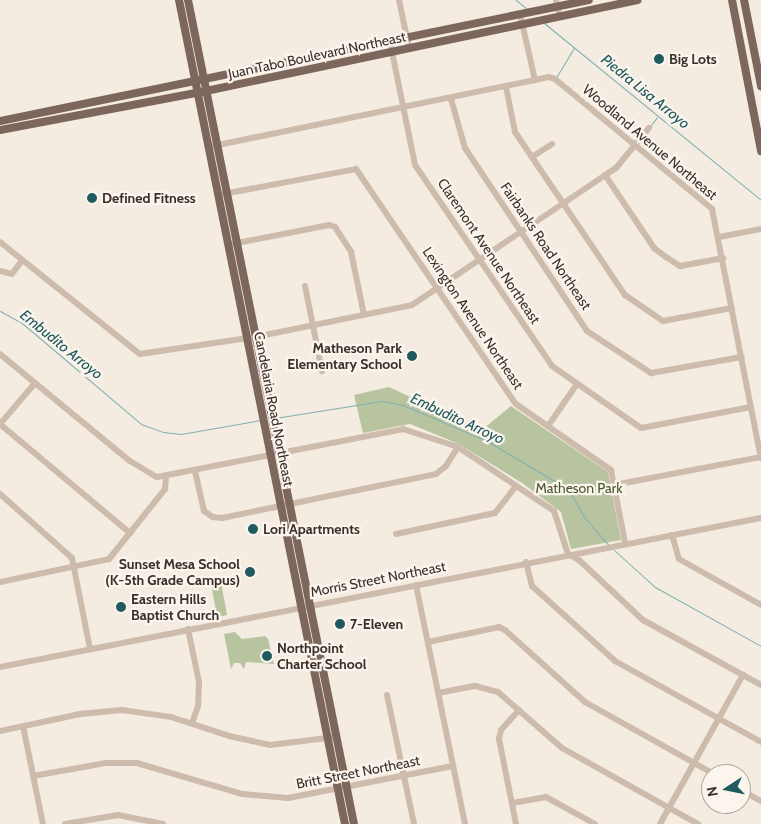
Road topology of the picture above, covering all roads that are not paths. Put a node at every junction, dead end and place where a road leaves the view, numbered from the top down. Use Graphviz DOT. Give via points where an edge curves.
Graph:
graph roads {
  1 [pos="179,0"];
  2 [pos="188,0"];
  3 [pos="399,0"];
  4 [pos="589,0"];
  5 [pos="638,0"];
  6 [pos="732,0"];
  7 [pos="744,0"];
  8 [pos="557,3"];
  9 [pos="520,14"];
  10 [pos="560,17"];
  11 [pos="522,25"];
  12 [pos="407,38"];
  13 [pos="390,42"];
  14 [pos="408,48"];
  15 [pos="391,51"];
  16 [pos="535,80"];
  17 [pos="200,81"];
  18 [pos="506,86"];
  19 [pos="761,86"];
  20 [pos="202,92"];
  21 [pos="451,98"];
  22 [pos="402,108"];
  23 [pos="0,121"];
  24 [pos="649,128"];
  25 [pos="0,130"];
  26 [pos="552,144"];
  27 [pos="636,145"];
  28 [pos="213,146"];
  29 [pos="761,151"];
  30 [pos="532,157"];
  31 [pos="605,175"];
  32 [pos="223,194"];
  33 [pos="564,204"];
  34 [pos="761,230"];
  35 [pos="522,232"];
  36 [pos="720,237"];
  37 [pos="0,242"];
  38 [pos="233,244"];
  39 [pos="723,258"];
  40 [pos="22,260"];
  41 [pos="479,260"];
  42 [pos="0,271"];
  43 [pos="305,286"];
  44 [pos="438,287"];
  45 [pos="732,308"];
  46 [pos="364,315"];
  47 [pos="313,326"];
  48 [pos="251,336"];
  49 [pos="0,354"];
  50 [pos="742,357"];
  51 [pos="322,370"];
  52 [pos="35,383"];
  53 [pos="577,384"];
  54 [pos="751,407"];
  55 [pos="0,424"];
  56 [pos="548,426"];
  57 [pos="458,447"];
  58 [pos="279,454"];
  59 [pos="271,456"];
  60 [pos="761,457"];
  61 [pos="195,471"];
  62 [pos="166,477"];
  63 [pos="614,485"];
  64 [pos="516,486"];
  65 [pos="0,494"];
  66 [pos="285,505"];
  67 [pos="761,518"];
  68 [pos="130,533"];
  69 [pos="396,534"];
  70 [pos="672,535"];
  71 [pos="625,543"];
  72 [pos="568,554"];
  73 [pos="526,562"];
  74 [pos="75,568"];
  75 [pos="0,582"];
  76 [pos="416,585"];
  77 [pos="761,605"];
  78 [pos="306,606"];
  79 [pos="188,629"];
  80 [pos="428,642"];
  81 [pos="90,649"];
  82 [pos="0,667"];
  83 [pos="743,675"];
  84 [pos="761,685"];
  85 [pos="438,693"];
  86 [pos="387,695"];
  87 [pos="519,710"];
  88 [pos="719,718"];
  89 [pos="192,723"];
  90 [pos="24,726"];
  91 [pos="0,730"];
  92 [pos="336,737"];
  93 [pos="328,739"];
  94 [pos="761,742"];
  95 [pos="694,763"];
  96 [pos="453,766"];
  97 [pos="701,767"];
  98 [pos="33,776"];
  99 [pos="404,776"];
  100 [pos="346,788"];
  101 [pos="338,790"];
  102 [pos="512,803"];
  103 [pos="670,808"];
  104 [pos="43,824"];
  105 [pos="65,824"];
  106 [pos="163,824"];
  107 [pos="345,824"];
  108 [pos="354,824"];
  109 [pos="414,824"];
  110 [pos="465,824"];
  111 [pos="516,824"];
  112 [pos="595,824"];
  113 [pos="660,824"];
  114 [pos="698,824"];
  1 -- 17 [label="main road, Candelaria Road Northeast"];
  2 -- 17 [label="main road, Candelaria Road Northeast"];
  3 -- 12 [label="street"];
  4 -- 8 [label="main road, Juan Tabo Boulevard Northeast"];
  5 -- 10 [label="main road, Juan Tabo Boulevard Northeast"];
  6 -- 29 [label="main road"];
  7 -- 19 [label="main road"];
  8 -- 9 [label="main road, Juan Tabo Boulevard Northeast"];
  8 -- 10 [label="street"];
  9 -- 11 [label="street"];
  9 -- 12 [label="main road, Juan Tabo Boulevard Northeast"];
  10 -- 11 [label="main road, Juan Tabo Boulevard Northeast"];
  11 -- 14 [label="main road, Juan Tabo Boulevard Northeast"];
  11 -- 16 [label="street"];
  12 -- 13 [label="main road, Juan Tabo Boulevard Northeast"];
  12 -- 14 [label="street"];
  13 -- 15 [label="street, Claremont Avenue Northeast"];
  13 -- 17 [label="main road, Juan Tabo Boulevard Northeast"];
  14 -- 15 [label="main road, Juan Tabo Boulevard Northeast"];
  15 -- 20 [label="main road, Juan Tabo Boulevard Northeast"];
  15 -- 22 [label="street, Claremont Avenue Northeast"];
  16 -- 18 [label="street, Woodland Avenue Northeast"];
  16 -- 27 [label="street, Woodland Avenue Northeast" via="556,79"];
  17 -- 20 [label="main road, Candelaria Road Northeast"];
  17 -- 23 [label="main road, Juan Tabo Boulevard Northeast"];
  18 -- 21 [label="street, Woodland Avenue Northeast"];
  18 -- 30 [label="street" via="515,132"];
  20 -- 25 [label="main road, Juan Tabo Boulevard Northeast"];
  20 -- 28 [label="main road, Candelaria Road Northeast"];
  21 -- 22 [label="street, Woodland Avenue Northeast"];
  21 -- 35 [label="street, Fairbanks Road Northeast" via="465,148"];
  22 -- 28 [label="street, Woodland Avenue Northeast"];
  22 -- 41 [label="street, Claremont Avenue Northeast" via="416,165"];
  24 -- 27 [label="street"];
  26 -- 30 [label="street"];
  27 -- 31 [label="street" via="616,168"];
  27 -- 36 [label="street, Woodland Avenue Northeast" via="706,203 716,219"];
  28 -- 32 [label="main road, Candelaria Road Northeast"];
  30 -- 33 [label="street"];
  31 -- 33 [label="street"];
  31 -- 39 [label="street" via="654,248 680,266"];
  32 -- 38 [label="main road, Candelaria Road Northeast"];
  32 -- 44 [label="street, Lexington Avenue Northeast" via="356,170"];
  33 -- 35 [label="street"];
  33 -- 45 [label="street" via="625,296 663,321"];
  34 -- 36 [label="street"];
  35 -- 41 [label="street"];
  35 -- 50 [label="street, Fairbanks Road Northeast" via="587,331 645,370 658,374"];
  36 -- 39 [label="street, Woodland Avenue Northeast"];
  37 -- 40 [label="street"];
  38 -- 46 [label="street" via="329,226 340,233 351,252"];
  38 -- 48 [label="main road, Candelaria Road Northeast"];
  39 -- 45 [label="street, Woodland Avenue Northeast"];
  40 -- 42 [label="street" via="12,274"];
  40 -- 48 [label="street" via="140,354"];
  41 -- 44 [label="street"];
  41 -- 53 [label="street, Claremont Avenue Northeast" via="552,366"];
  43 -- 47 [label="street"];
  44 -- 46 [label="street" via="407,307"];
  44 -- 56 [label="street, Lexington Avenue Northeast" via="516,404"];
  45 -- 50 [label="street, Woodland Avenue Northeast"];
  46 -- 47 [label="street"];
  47 -- 48 [label="street"];
  47 -- 51 [label="street"];
  48 -- 58 [label="main road, Candelaria Road Northeast"];
  48 -- 59 [label="main road, Candelaria Road Northeast"];
  49 -- 52 [label="street"];
  50 -- 54 [label="street, Woodland Avenue Northeast"];
  52 -- 55 [label="street"];
  52 -- 62 [label="street" via="130,461 149,474"];
  53 -- 54 [label="street, Claremont Avenue Northeast" via="641,428"];
  53 -- 56 [label="street"];
  54 -- 60 [label="street, Woodland Avenue Northeast"];
  55 -- 68 [label="street"];
  56 -- 63 [label="street, Lexington Avenue Northeast" via="608,468"];
  57 -- 58 [label="street" via="403,429"];
  57 -- 64 [label="street"];
  57 -- 66 [label="street" via="446,466 436,474"];
  58 -- 59 [label="street"];
  58 -- 66 [label="main road, Candelaria Road Northeast"];
  59 -- 61 [label="street"];
  59 -- 66 [label="main road, Candelaria Road Northeast"];
  60 -- 63 [label="street"];
  61 -- 62 [label="street"];
  61 -- 66 [label="street" via="201,506 213,517"];
  62 -- 68 [label="street" via="165,489"];
  63 -- 71 [label="street, Lexington Avenue Northeast"];
  64 -- 69 [label="street" via="495,513"];
  64 -- 72 [label="street" via="554,511"];
  65 -- 74 [label="street" via="67,552"];
  66 -- 78 [label="main road, Candelaria Road Northeast"];
  67 -- 70 [label="street, Morris Street Northeast"];
  68 -- 74 [label="street" via="109,559"];
  70 -- 71 [label="street, Morris Street Northeast"];
  70 -- 77 [label="street" via="678,559"];
  71 -- 72 [label="street, Morris Street Northeast"];
  72 -- 73 [label="street, Morris Street Northeast"];
  72 -- 83 [label="street" via="579,560 643,620"];
  73 -- 76 [label="street, Morris Street Northeast"];
  73 -- 88 [label="street" via="535,589 615,661"];
  74 -- 75 [label="street"];
  74 -- 81 [label="street"];
  76 -- 78 [label="street, Morris Street Northeast"];
  76 -- 80 [label="street"];
  78 -- 79 [label="street, Morris Street Northeast"];
  78 -- 92 [label="main road, Candelaria Road Northeast"];
  78 -- 93 [label="main road, Candelaria Road Northeast"];
  79 -- 81 [label="street, Morris Street Northeast"];
  79 -- 89 [label="street" via="199,682 199,701"];
  80 -- 85 [label="street"];
  80 -- 95 [label="street" via="499,627 584,702"];
  81 -- 82 [label="street, Morris Street Northeast"];
  83 -- 84 [label="street"];
  83 -- 88 [label="street"];
  85 -- 87 [label="street" via="486,687 498,692"];
  85 -- 96 [label="street"];
  86 -- 99 [label="street"];
  87 -- 102 [label="street" via="501,730 499,739"];
  87 -- 103 [label="street" via="562,748"];
  88 -- 94 [label="street"];
  88 -- 95 [label="street"];
  89 -- 90 [label="street" via="144,711 115,710"];
  89 -- 93 [label="street" via="270,745"];
  90 -- 91 [label="street"];
  90 -- 98 [label="street"];
  92 -- 93 [label="street"];
  92 -- 100 [label="main road, Candelaria Road Northeast"];
  93 -- 101 [label="main road, Candelaria Road Northeast"];
  95 -- 97 [label="street"];
  95 -- 103 [label="street"];
  96 -- 99 [label="street, Britt Street Northeast"];
  96 -- 110 [label="street"];
  98 -- 101 [label="street, Britt Street Northeast" via="126,762 254,796 288,798"];
  98 -- 104 [label="street"];
  99 -- 100 [label="street, Britt Street Northeast"];
  99 -- 109 [label="street"];
  100 -- 101 [label="street, Britt Street Northeast"];
  100 -- 108 [label="main road, Candelaria Road Northeast"];
  101 -- 107 [label="main road, Candelaria Road Northeast"];
  102 -- 111 [label="street"];
  102 -- 112 [label="street" via="546,797"];
  103 -- 113 [label="street"];
  103 -- 114 [label="street"];
  105 -- 106 [label="street" via="118,814"];
}
